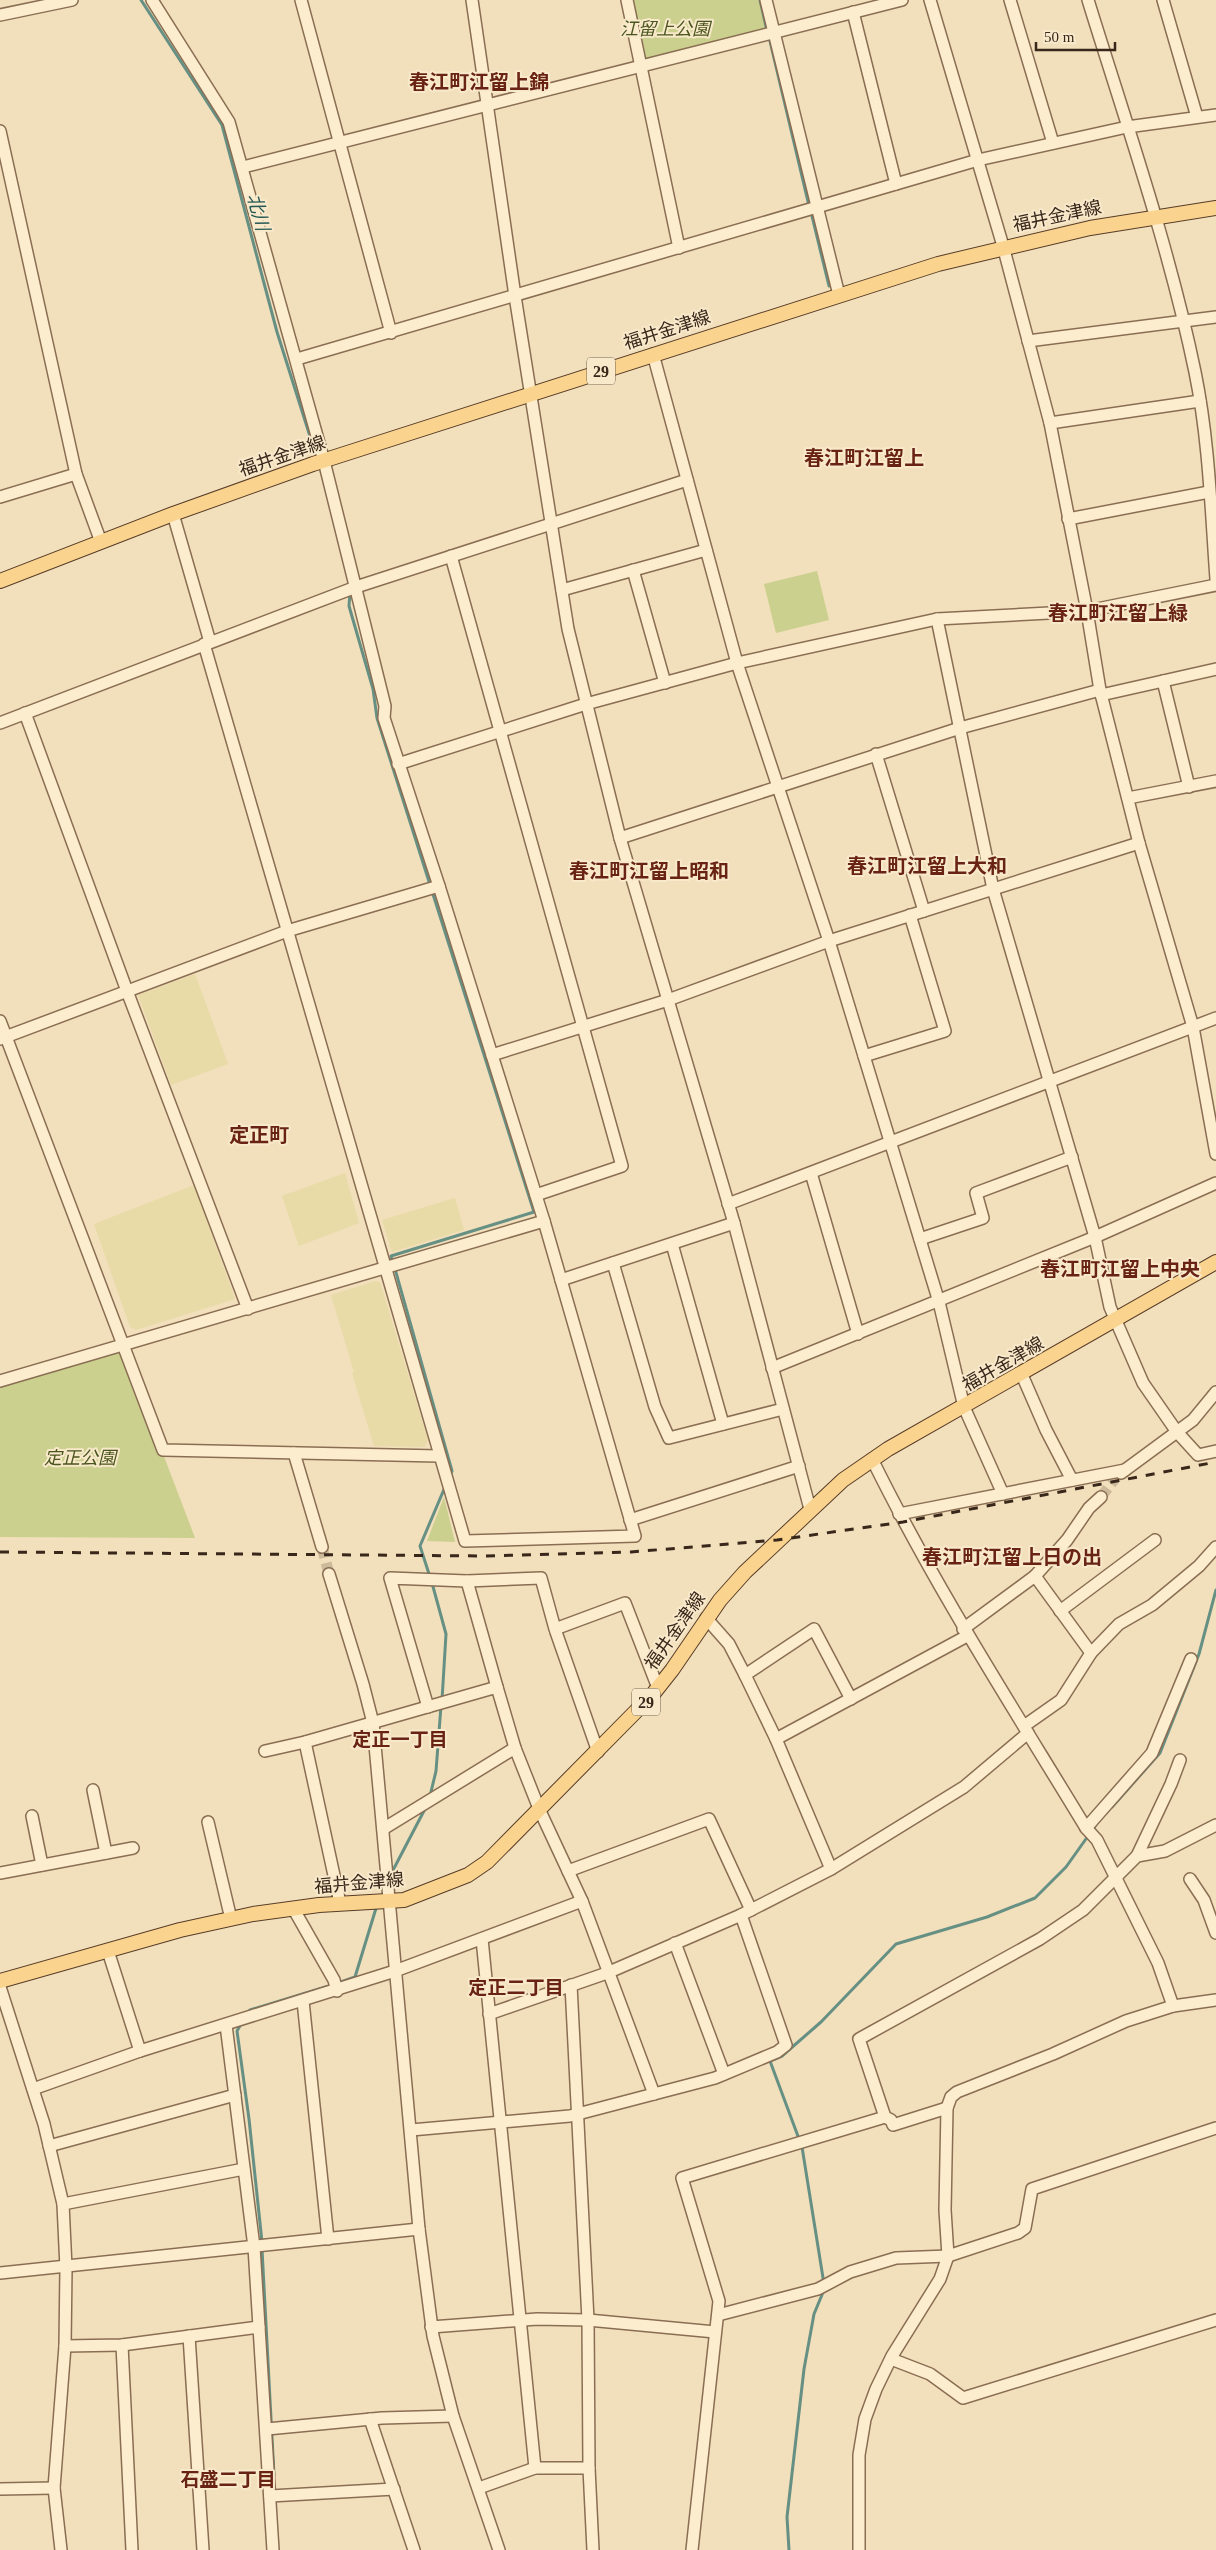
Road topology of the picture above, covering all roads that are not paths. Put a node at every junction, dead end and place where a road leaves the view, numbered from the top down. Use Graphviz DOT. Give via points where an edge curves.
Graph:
graph roads {
  1 [pos="72,0"];
  2 [pos="152,0"];
  3 [pos="301,0"];
  4 [pos="472,0"];
  5 [pos="627,0"];
  6 [pos="766,0"];
  7 [pos="902,0"];
  8 [pos="930,0"];
  9 [pos="1010,0"];
  10 [pos="1088,0"];
  11 [pos="1163,0"];
  12 [pos="853,12"];
  13 [pos="0,15"];
  14 [pos="774,32"];
  15 [pos="640,65"];
  16 [pos="488,105"];
  17 [pos="1216,114"];
  18 [pos="1197,117"];
  19 [pos="1127,127"];
  20 [pos="0,131"];
  21 [pos="339,141"];
  22 [pos="1053,143"];
  23 [pos="978,160"];
  24 [pos="243,167"];
  25 [pos="896,184"];
  26 [pos="816,207"];
  27 [pos="1216,208"];
  28 [pos="1155,216"];
  29 [pos="1003,246"];
  30 [pos="679,248"];
  31 [pos="839,295"];
  32 [pos="515,296"];
  33 [pos="1216,317"];
  34 [pos="1184,322"];
  35 [pos="392,333"];
  36 [pos="1028,341"];
  37 [pos="653,354"];
  38 [pos="296,359"];
  39 [pos="530,393"];
  40 [pos="1200,401"];
  41 [pos="1050,423"];
  42 [pos="1211,436"];
  43 [pos="324,461"];
  44 [pos="76,474"];
  45 [pos="687,480"];
  46 [pos="1209,492"];
  47 [pos="0,497"];
  48 [pos="173,514"];
  49 [pos="1068,519"];
  50 [pos="551,524"];
  51 [pos="101,542"];
  52 [pos="706,550"];
  53 [pos="451,556"];
  54 [pos="633,570"];
  55 [pos="1216,579"];
  56 [pos="0,580"];
  57 [pos="1216,586"];
  58 [pos="356,587"];
  59 [pos="562,590"];
  60 [pos="1087,611"];
  61 [pos="937,618"];
  62 [pos="207,643"];
  63 [pos="737,663"];
  64 [pos="1216,669"];
  65 [pos="1163,681"];
  66 [pos="665,683"];
  67 [pos="1100,693"];
  68 [pos="586,704"];
  69 [pos="25,713"];
  70 [pos="0,723"];
  71 [pos="960,728"];
  72 [pos="500,732"];
  73 [pos="876,754"];
  74 [pos="398,764"];
  75 [pos="1216,781"];
  76 [pos="777,786"];
  77 [pos="1189,787"];
  78 [pos="1128,798"];
  79 [pos="620,838"];
  80 [pos="1138,844"];
  81 [pos="439,886"];
  82 [pos="993,889"];
  83 [pos="924,911"];
  84 [pos="910,915"];
  85 [pos="287,931"];
  86 [pos="829,941"];
  87 [pos="127,991"];
  88 [pos="668,1000"];
  89 [pos="1216,1018"];
  90 [pos="0,1021"];
  91 [pos="583,1026"];
  92 [pos="1193,1027"];
  93 [pos="3,1038"];
  94 [pos="492,1055"];
  95 [pos="864,1056"];
  96 [pos="1051,1081"];
  97 [pos="1216,1086"];
  98 [pos="1204,1088"];
  99 [pos="890,1142"];
  100 [pos="1216,1154"];
  101 [pos="1072,1157"];
  102 [pos="811,1173"];
  103 [pos="1216,1183"];
  104 [pos="536,1195"];
  105 [pos="728,1204"];
  106 [pos="544,1221"];
  107 [pos="734,1223"];
  108 [pos="1095,1237"];
  109 [pos="920,1239"];
  110 [pos="672,1244"];
  111 [pos="1216,1262"];
  112 [pos="613,1263"];
  113 [pos="385,1268"];
  114 [pos="561,1280"];
  115 [pos="939,1302"];
  116 [pos="248,1309"];
  117 [pos="1115,1320"];
  118 [pos="858,1334"];
  119 [pos="122,1346"];
  120 [pos="772,1368"];
  121 [pos="0,1369"];
  122 [pos="1022,1375"];
  123 [pos="2,1381"];
  124 [pos="1216,1392"];
  125 [pos="964,1407"];
  126 [pos="783,1409"];
  127 [pos="722,1424"];
  128 [pos="1177,1432"];
  129 [pos="1216,1451"];
  130 [pos="294,1452"];
  131 [pos="439,1456"];
  132 [pos="872,1459"];
  133 [pos="799,1466"];
  134 [pos="1072,1480"];
  135 [pos="1003,1494"];
  136 [pos="1101,1497"];
  137 [pos="810,1509"];
  138 [pos="899,1514"];
  139 [pos="630,1520"];
  140 [pos="1155,1540"];
  141 [pos="322,1547"];
  142 [pos="1216,1548"];
  143 [pos="329,1574"];
  144 [pos="1035,1576"];
  145 [pos="467,1581"];
  146 [pos="1060,1611"];
  147 [pos="706,1618"];
  148 [pos="556,1632"];
  149 [pos="965,1633"];
  150 [pos="1091,1653"];
  151 [pos="1192,1659"];
  152 [pos="745,1675"];
  153 [pos="497,1687"];
  154 [pos="658,1688"];
  155 [pos="851,1699"];
  156 [pos="428,1707"];
  157 [pos="373,1723"];
  158 [pos="1026,1729"];
  159 [pos="776,1739"];
  160 [pos="305,1742"];
  161 [pos="515,1748"];
  162 [pos="266,1751"];
  163 [pos="598,1752"];
  164 [pos="1180,1760"];
  165 [pos="93,1790"];
  166 [pos="540,1811"];
  167 [pos="32,1816"];
  168 [pos="208,1822"];
  169 [pos="1216,1825"];
  170 [pos="1086,1828"];
  171 [pos="383,1829"];
  172 [pos="133,1848"];
  173 [pos="106,1853"];
  174 [pos="1137,1856"];
  175 [pos="42,1865"];
  176 [pos="831,1868"];
  177 [pos="568,1870"];
  178 [pos="0,1873"];
  179 [pos="1115,1876"];
  180 [pos="1190,1879"];
  181 [pos="390,1901"];
  182 [pos="582,1901"];
  183 [pos="340,1904"];
  184 [pos="293,1908"];
  185 [pos="746,1912"];
  186 [pos="231,1919"];
  187 [pos="1216,1933"];
  188 [pos="482,1939"];
  189 [pos="675,1943"];
  190 [pos="108,1951"];
  191 [pos="395,1971"];
  192 [pos="607,1973"];
  193 [pos="0,1982"];
  194 [pos="571,1985"];
  195 [pos="0,1987"];
  196 [pos="337,1990"];
  197 [pos="1216,2000"];
  198 [pos="303,2001"];
  199 [pos="1173,2006"];
  200 [pos="489,2014"];
  201 [pos="226,2025"];
  202 [pos="140,2051"];
  203 [pos="724,2074"];
  204 [pos="33,2089"];
  205 [pos="654,2094"];
  206 [pos="235,2095"];
  207 [pos="947,2108"];
  208 [pos="579,2114"];
  209 [pos="885,2117"];
  210 [pos="500,2123"];
  211 [pos="1216,2128"];
  212 [pos="411,2130"];
  213 [pos="49,2146"];
  214 [pos="244,2169"];
  215 [pos="63,2204"];
  216 [pos="418,2229"];
  217 [pos="328,2239"];
  218 [pos="254,2247"];
  219 [pos="948,2256"];
  220 [pos="66,2268"];
  221 [pos="0,2273"];
  222 [pos="718,2315"];
  223 [pos="519,2320"];
  224 [pos="588,2320"];
  225 [pos="1216,2320"];
  226 [pos="259,2327"];
  227 [pos="431,2327"];
  228 [pos="715,2332"];
  229 [pos="189,2336"];
  230 [pos="122,2345"];
  231 [pos="65,2346"];
  232 [pos="890,2360"];
  233 [pos="453,2416"];
  234 [pos="370,2419"];
  235 [pos="267,2429"];
  236 [pos="535,2468"];
  237 [pos="589,2468"];
  238 [pos="54,2488"];
  239 [pos="479,2488"];
  240 [pos="0,2489"];
  241 [pos="394,2489"];
  242 [pos="270,2496"];
  243 [pos="61,2550"];
  244 [pos="132,2550"];
  245 [pos="203,2550"];
  246 [pos="273,2550"];
  247 [pos="414,2550"];
  248 [pos="499,2550"];
  249 [pos="593,2550"];
  250 [pos="692,2550"];
  251 [pos="859,2550"];
  1 -- 13 [label="street"];
  2 -- 24 [label="street" via="229,122"];
  3 -- 21 [label="street"];
  4 -- 16 [label="street"];
  5 -- 15 [label="street"];
  6 -- 14 [label="street"];
  7 -- 12 [label="street"];
  8 -- 23 [label="street"];
  9 -- 22 [label="street"];
  10 -- 19 [label="street"];
  11 -- 18 [label="street"];
  12 -- 14 [label="street"];
  12 -- 25 [label="street"];
  14 -- 15 [label="street"];
  14 -- 26 [label="street"];
  15 -- 16 [label="street"];
  15 -- 30 [label="street"];
  16 -- 21 [label="street"];
  16 -- 32 [label="street"];
  17 -- 18 [label="street"];
  18 -- 19 [label="street"];
  19 -- 22 [label="street"];
  19 -- 28 [label="street"];
  20 -- 44 [label="street"];
  21 -- 24 [label="street"];
  21 -- 35 [label="street"];
  22 -- 23 [label="street"];
  23 -- 25 [label="street"];
  23 -- 29 [label="street"];
  24 -- 38 [label="street"];
  25 -- 26 [label="street"];
  26 -- 30 [label="street"];
  26 -- 31 [label="street"];
  27 -- 28 [label="main road, 福井金津線 / 29"];
  28 -- 29 [label="main road, 福井金津線 / 29"];
  28 -- 34 [label="street"];
  29 -- 31 [label="main road, 福井金津線 / 29"];
  29 -- 36 [label="street"];
  30 -- 32 [label="street"];
  31 -- 37 [label="main road, 福井金津線 / 29"];
  32 -- 35 [label="street"];
  32 -- 39 [label="street"];
  33 -- 34 [label="street"];
  34 -- 36 [label="street"];
  34 -- 40 [label="street"];
  35 -- 38 [label="street"];
  36 -- 41 [label="street"];
  37 -- 39 [label="main road, 福井金津線 / 29"];
  37 -- 45 [label="street"];
  38 -- 43 [label="street"];
  39 -- 43 [label="main road, 福井金津線 / 29"];
  39 -- 50 [label="street"];
  40 -- 41 [label="street"];
  40 -- 42 [label="street"];
  41 -- 49 [label="street"];
  42 -- 46 [label="street"];
  43 -- 48 [label="main road, 福井金津線 / 29"];
  43 -- 58 [label="street"];
  44 -- 47 [label="street"];
  44 -- 51 [label="street"];
  45 -- 50 [label="street"];
  45 -- 52 [label="street"];
  46 -- 49 [label="street"];
  46 -- 55 [label="street"];
  48 -- 51 [label="main road, 福井金津線 / 29"];
  48 -- 62 [label="street"];
  49 -- 60 [label="street"];
  50 -- 53 [label="street"];
  50 -- 59 [label="street"];
  51 -- 56 [label="main road, 福井金津線 / 29"];
  52 -- 54 [label="street"];
  52 -- 63 [label="street"];
  53 -- 58 [label="street"];
  53 -- 72 [label="street"];
  54 -- 59 [label="street"];
  54 -- 66 [label="street"];
  57 -- 60 [label="street"];
  58 -- 62 [label="street"];
  58 -- 74 [label="street" via="385,706 384,718"];
  59 -- 68 [label="street"];
  60 -- 61 [label="street"];
  60 -- 67 [label="street"];
  61 -- 63 [label="street"];
  61 -- 71 [label="street"];
  62 -- 69 [label="street"];
  62 -- 85 [label="street"];
  63 -- 66 [label="street"];
  63 -- 76 [label="street"];
  64 -- 65 [label="street"];
  65 -- 67 [label="street"];
  65 -- 77 [label="street"];
  66 -- 68 [label="street"];
  67 -- 71 [label="street"];
  67 -- 78 [label="street"];
  68 -- 72 [label="street"];
  68 -- 79 [label="street"];
  69 -- 70 [label="street"];
  69 -- 87 [label="street"];
  71 -- 73 [label="street"];
  71 -- 82 [label="street"];
  72 -- 74 [label="street"];
  72 -- 91 [label="street"];
  73 -- 76 [label="street"];
  73 -- 83 [label="street"];
  74 -- 81 [label="street"];
  75 -- 77 [label="street"];
  76 -- 79 [label="street"];
  76 -- 86 [label="street"];
  77 -- 78 [label="street"];
  78 -- 80 [label="street"];
  79 -- 88 [label="street"];
  80 -- 82 [label="street"];
  80 -- 92 [label="street"];
  81 -- 85 [label="street"];
  81 -- 94 [label="street"];
  82 -- 83 [label="street"];
  82 -- 96 [label="street"];
  83 -- 84 [label="street"];
  84 -- 86 [label="street"];
  84 -- 95 [label="street" via="945,1031"];
  85 -- 87 [label="street"];
  85 -- 113 [label="street"];
  86 -- 88 [label="street"];
  86 -- 95 [label="street"];
  87 -- 93 [label="street"];
  87 -- 116 [label="street"];
  88 -- 91 [label="street"];
  88 -- 105 [label="street"];
  89 -- 92 [label="street"];
  90 -- 93 [label="street"];
  91 -- 94 [label="street"];
  91 -- 104 [label="street" via="622,1166"];
  92 -- 96 [label="street"];
  92 -- 98 [label="street"];
  93 -- 119 [label="street"];
  94 -- 104 [label="street"];
  95 -- 99 [label="street"];
  96 -- 99 [label="street"];
  96 -- 101 [label="street"];
  97 -- 98 [label="street"];
  98 -- 100 [label="street"];
  99 -- 102 [label="street"];
  99 -- 109 [label="street"];
  101 -- 108 [label="street"];
  101 -- 109 [label="street" via="976,1192 983,1218"];
  102 -- 105 [label="street"];
  102 -- 118 [label="street"];
  103 -- 108 [label="street"];
  104 -- 106 [label="street"];
  105 -- 107 [label="street"];
  106 -- 113 [label="street"];
  106 -- 114 [label="street"];
  107 -- 110 [label="street"];
  107 -- 120 [label="street"];
  108 -- 115 [label="street"];
  108 -- 117 [label="street"];
  109 -- 115 [label="street"];
  110 -- 112 [label="street"];
  110 -- 127 [label="street"];
  111 -- 117 [label="main road, 福井金津線 / 29"];
  112 -- 114 [label="street"];
  112 -- 127 [label="street" via="656,1407 669,1438"];
  113 -- 116 [label="street"];
  113 -- 131 [label="street"];
  114 -- 139 [label="street"];
  115 -- 118 [label="street"];
  115 -- 125 [label="street"];
  116 -- 119 [label="street"];
  117 -- 122 [label="main road, 福井金津線 / 29"];
  117 -- 128 [label="street" via="1143,1383"];
  118 -- 120 [label="street"];
  119 -- 123 [label="street"];
  119 -- 130 [label="street" via="163,1450"];
  120 -- 126 [label="street"];
  121 -- 123 [label="street"];
  122 -- 125 [label="main road, 福井金津線 / 29"];
  122 -- 134 [label="street"];
  124 -- 128 [label="street" via="1193,1420"];
  125 -- 132 [label="main road, 福井金津線 / 29"];
  125 -- 135 [label="street"];
  126 -- 127 [label="street"];
  126 -- 133 [label="street"];
  128 -- 129 [label="street" via="1198,1455"];
  128 -- 134 [label="street" via="1121,1473"];
  130 -- 131 [label="street"];
  130 -- 141 [label="street"];
  131 -- 139 [label="street" via="465,1541 635,1536"];
  132 -- 137 [label="main road, 福井金津線 / 29"];
  132 -- 138 [label="street"];
  133 -- 137 [label="street"];
  133 -- 139 [label="street"];
  134 -- 135 [label="street"];
  135 -- 138 [label="street"];
  136 -- 144 [label="street"];
  137 -- 147 [label="main road, 福井金津線 / 29" via="745,1572"];
  138 -- 149 [label="street"];
  140 -- 146 [label="street"];
  142 -- 150 [label="street" via="1152,1605 1119,1624"];
  143 -- 157 [label="street"];
  144 -- 146 [label="street"];
  144 -- 149 [label="street"];
  145 -- 153 [label="street"];
  145 -- 154 [label="street" via="541,1578 555,1629 625,1603"];
  145 -- 156 [label="street" via="390,1578"];
  146 -- 150 [label="street"];
  147 -- 152 [label="street" via="729,1644"];
  147 -- 154 [label="main road, 福井金津線 / 29"];
  148 -- 163 [label="street"];
  149 -- 155 [label="street"];
  149 -- 158 [label="street"];
  150 -- 158 [label="street" via="1061,1700"];
  151 -- 170 [label="street" via="1152,1753"];
  152 -- 155 [label="street" via="814,1630"];
  152 -- 159 [label="street"];
  153 -- 156 [label="street"];
  153 -- 161 [label="street"];
  154 -- 163 [label="main road, 福井金津線 / 29"];
  155 -- 159 [label="street"];
  156 -- 157 [label="street"];
  157 -- 160 [label="street"];
  157 -- 171 [label="street"];
  158 -- 170 [label="street"];
  158 -- 176 [label="street" via="964,1787"];
  159 -- 176 [label="street"];
  160 -- 162 [label="street"];
  160 -- 183 [label="street"];
  161 -- 166 [label="street"];
  161 -- 171 [label="street"];
  163 -- 166 [label="main road, 福井金津線 / 29"];
  164 -- 174 [label="street"];
  165 -- 173 [label="street"];
  166 -- 177 [label="street"];
  166 -- 181 [label="main road, 福井金津線 / 29" via="487,1862 468,1875 421,1895"];
  167 -- 175 [label="street"];
  168 -- 186 [label="street"];
  169 -- 174 [label="street" via="1165,1851"];
  170 -- 179 [label="street" via="1097,1840"];
  171 -- 181 [label="street"];
  172 -- 173 [label="street"];
  173 -- 175 [label="street"];
  174 -- 179 [label="street"];
  175 -- 178 [label="street"];
  176 -- 185 [label="street"];
  177 -- 182 [label="street"];
  177 -- 185 [label="street" via="709,1819"];
  179 -- 199 [label="street" via="1158,1963"];
  179 -- 209 [label="street" via="1083,1910 1040,1939 859,2039"];
  180 -- 187 [label="street" via="1204,1900"];
  181 -- 183 [label="main road, 福井金津線 / 29"];
  181 -- 191 [label="street"];
  182 -- 188 [label="street"];
  182 -- 192 [label="street"];
  183 -- 184 [label="main road, 福井金津線 / 29"];
  184 -- 186 [label="main road, 福井金津線 / 29"];
  184 -- 196 [label="street"];
  185 -- 189 [label="street"];
  185 -- 203 [label="street" via="786,2045 777,2052"];
  186 -- 190 [label="main road, 福井金津線 / 29"];
  188 -- 191 [label="street"];
  188 -- 200 [label="street"];
  189 -- 192 [label="street"];
  189 -- 203 [label="street"];
  190 -- 193 [label="main road, 福井金津線 / 29"];
  190 -- 202 [label="street"];
  191 -- 196 [label="street"];
  191 -- 212 [label="street"];
  192 -- 194 [label="street"];
  192 -- 205 [label="street"];
  194 -- 200 [label="street"];
  194 -- 208 [label="street"];
  195 -- 204 [label="street"];
  196 -- 198 [label="street"];
  197 -- 199 [label="street"];
  198 -- 201 [label="street"];
  198 -- 217 [label="street"];
  199 -- 207 [label="street" via="1126,2021 957,2092"];
  200 -- 210 [label="street"];
  201 -- 202 [label="street"];
  201 -- 206 [label="street"];
  202 -- 204 [label="street"];
  203 -- 205 [label="street"];
  204 -- 213 [label="street"];
  205 -- 208 [label="street"];
  206 -- 213 [label="street"];
  206 -- 214 [label="street"];
  207 -- 209 [label="street" via="893,2125"];
  207 -- 219 [label="street" via="945,2210"];
  208 -- 210 [label="street"];
  208 -- 224 [label="street"];
  209 -- 222 [label="street" via="682,2178 719,2301"];
  210 -- 212 [label="street"];
  210 -- 223 [label="street"];
  211 -- 219 [label="street" via="1032,2188 1025,2228"];
  212 -- 216 [label="street"];
  213 -- 215 [label="street"];
  214 -- 215 [label="street"];
  214 -- 218 [label="street"];
  215 -- 220 [label="street"];
  216 -- 217 [label="street"];
  216 -- 227 [label="street"];
  217 -- 218 [label="street"];
  218 -- 220 [label="street"];
  218 -- 226 [label="street"];
  219 -- 222 [label="street" via="896,2258 850,2272 818,2289"];
  219 -- 232 [label="street" via="940,2279"];
  220 -- 221 [label="street"];
  220 -- 231 [label="street"];
  222 -- 228 [label="street"];
  223 -- 224 [label="street"];
  223 -- 227 [label="street"];
  223 -- 236 [label="street"];
  224 -- 228 [label="street"];
  224 -- 237 [label="street"];
  225 -- 232 [label="street" via="963,2398 930,2374"];
  226 -- 229 [label="street"];
  226 -- 235 [label="street"];
  227 -- 233 [label="street"];
  228 -- 250 [label="street"];
  229 -- 230 [label="street"];
  229 -- 245 [label="street"];
  230 -- 231 [label="street"];
  230 -- 244 [label="street"];
  231 -- 238 [label="street"];
  232 -- 251 [label="street" via="865,2419 859,2455"];
  233 -- 234 [label="street"];
  233 -- 239 [label="street"];
  234 -- 235 [label="street"];
  234 -- 241 [label="street"];
  235 -- 242 [label="street"];
  236 -- 237 [label="street"];
  236 -- 239 [label="street"];
  237 -- 249 [label="street"];
  238 -- 240 [label="street"];
  238 -- 243 [label="street"];
  239 -- 248 [label="street"];
  241 -- 242 [label="street"];
  241 -- 247 [label="street"];
  242 -- 246 [label="street"];
}
